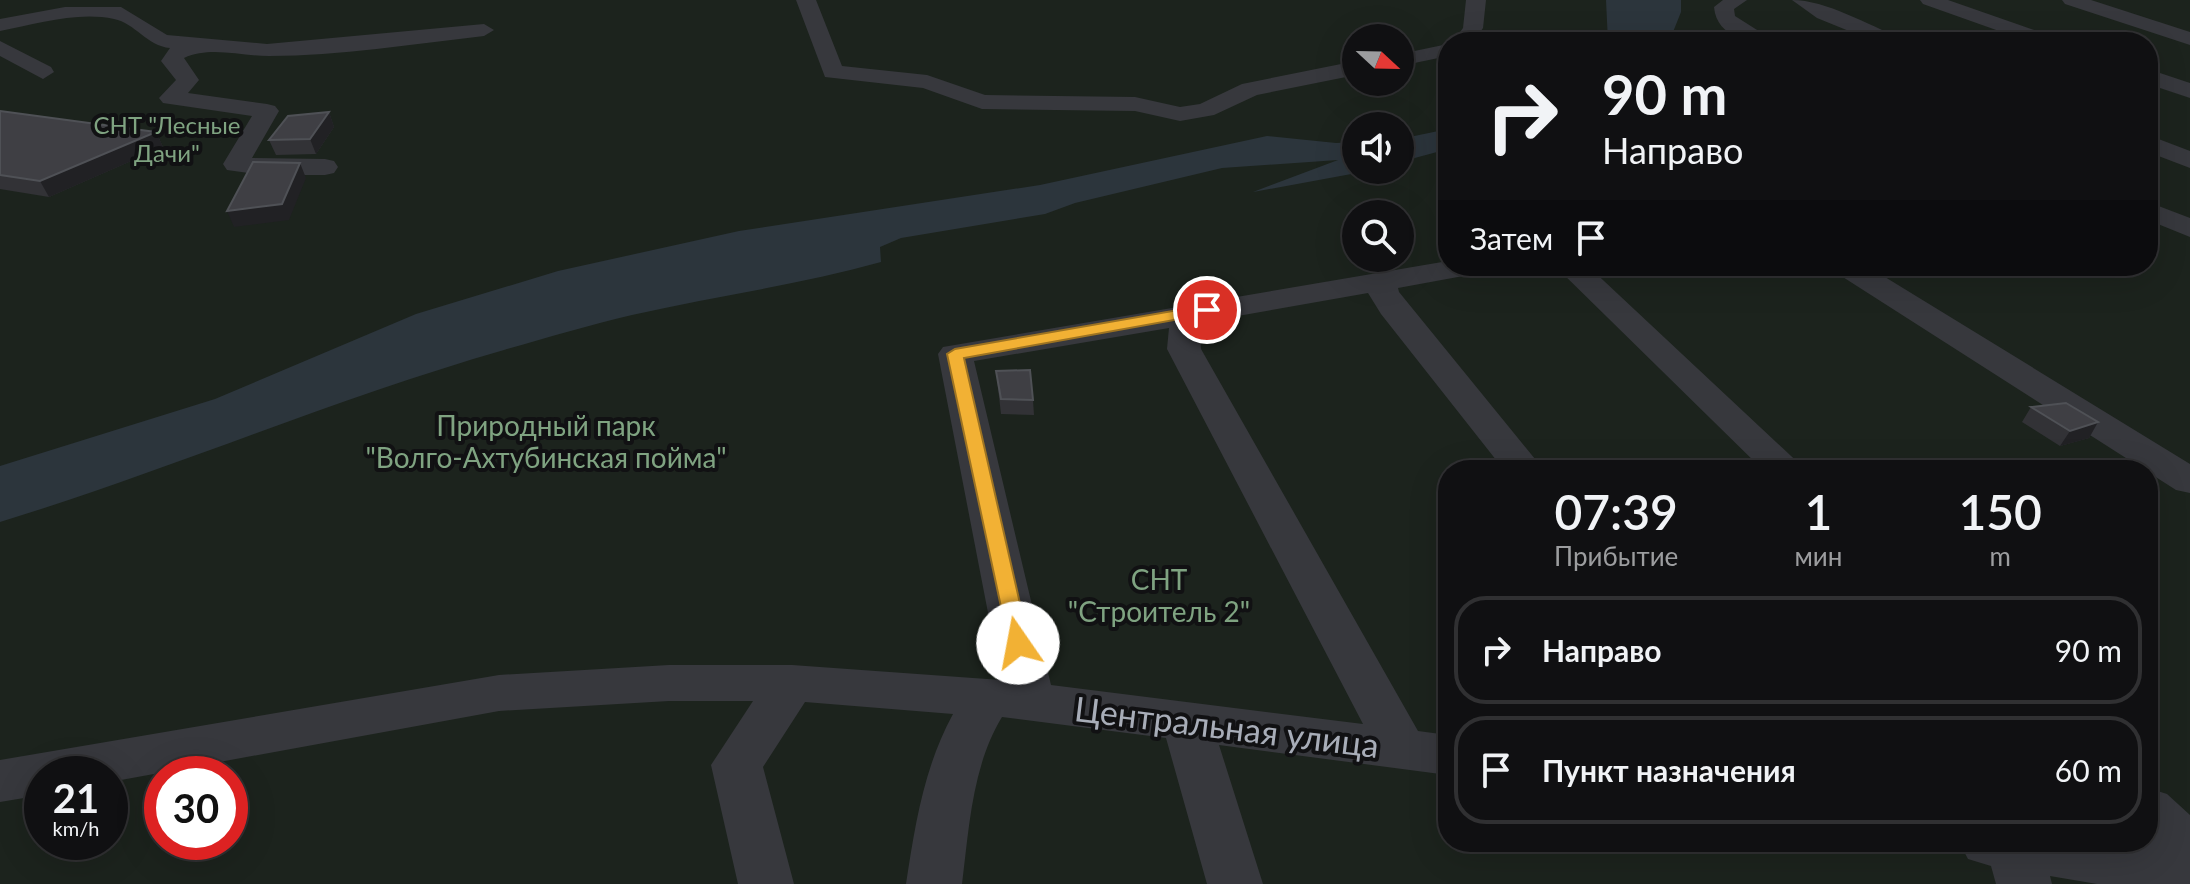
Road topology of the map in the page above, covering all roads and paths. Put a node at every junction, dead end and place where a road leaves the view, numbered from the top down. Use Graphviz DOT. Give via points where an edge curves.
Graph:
graph roads {
  1 [pos="806,0"];
  2 [pos="1476,0"];
  3 [pos="1737,0"];
  4 [pos="1802,0"];
  5 [pos="1930,0"];
  6 [pos="2072,0"];
  7 [pos="0,25"];
  8 [pos="484,30"];
  9 [pos="1470,32"];
  10 [pos="1744,32"];
  11 [pos="1869,32"];
  12 [pos="2021,32"];
  13 [pos="2190,39"];
  14 [pos="193,46"];
  15 [pos="0,47"];
  16 [pos="267,50"];
  17 [pos="1438,52"];
  18 [pos="1414,57"];
  19 [pos="1342,71"];
  20 [pos="43,72"];
  21 [pos="188,80"];
  22 [pos="2158,80"];
  23 [pos="2190,91"];
  24 [pos="2158,147"];
  25 [pos="2190,160"];
  26 [pos="325,167"];
  27 [pos="2158,214"];
  28 [pos="2190,228"];
  29 [pos="1438,272"];
  30 [pos="1581,276"];
  31 [pos="1862,276"];
  32 [pos="1382,281"];
  33 [pos="1207,310"];
  34 [pos="1516,460"];
  35 [pos="1775,460"];
  36 [pos="2156,460"];
  37 [pos="2158,461"];
  38 [pos="2190,481"];
  39 [pos="792,683"];
  40 [pos="1009,699"];
  41 [pos="1186,721"];
  42 [pos="1401,747"];
  43 [pos="1438,753"];
  44 [pos="0,781"];
  45 [pos="2158,820"];
  46 [pos="2190,850"];
  47 [pos="2008,857"];
  48 [pos="2190,875"];
  49 [pos="766,884"];
  50 [pos="934,884"];
  51 [pos="1235,884"];
  1 -- 19 [label="street" via="833,72 927,82 982,102 1135,104 1180,114 1206,110 1250,89"];
  2 -- 9 [label="street"];
  3 -- 10 [label="street" via="1724,7 1725,18"];
  4 -- 11 [label="street"];
  5 -- 12 [label="street"];
  6 -- 13 [label="street"];
  7 -- 14 [label="street" via="65,13 121,13 162,41"];
  8 -- 16 [label="street"];
  14 -- 16 [label="street"];
  14 -- 21 [label="street" via="174,54 172,61"];
  15 -- 20 [label="street"];
  16 -- 21 [label="street"];
  17 -- 18 [label="street"];
  21 -- 26 [label="street" via="171,98 267,111 236,164"];
  22 -- 23 [label="street"];
  24 -- 25 [label="street"];
  27 -- 28 [label="street"];
  29 -- 32 [label="street"];
  30 -- 35 [label="street"];
  31 -- 36 [label="street"];
  32 -- 33 [label="street"];
  32 -- 34 [label="street" via="1392,307"];
  33 -- 40 [label="street" via="955,354"];
  33 -- 42 [label="street" via="1183,331 1184,349"];
  37 -- 38 [label="street"];
  39 -- 40 [label="street, Центральная улица"];
  39 -- 44 [label="street, Центральная улица" via="669,683 499,693"];
  39 -- 49 [label="street" via="737,765"];
  40 -- 41 [label="street, Центральная улица"];
  40 -- 50 [label="street" via="974,718 959,748"];
  41 -- 42 [label="street, Центральная улица"];
  41 -- 51 [label="street"];
  42 -- 43 [label="street, Центральная улица"];
  45 -- 46 [label="street"];
  47 -- 48 [label="street"];
}
